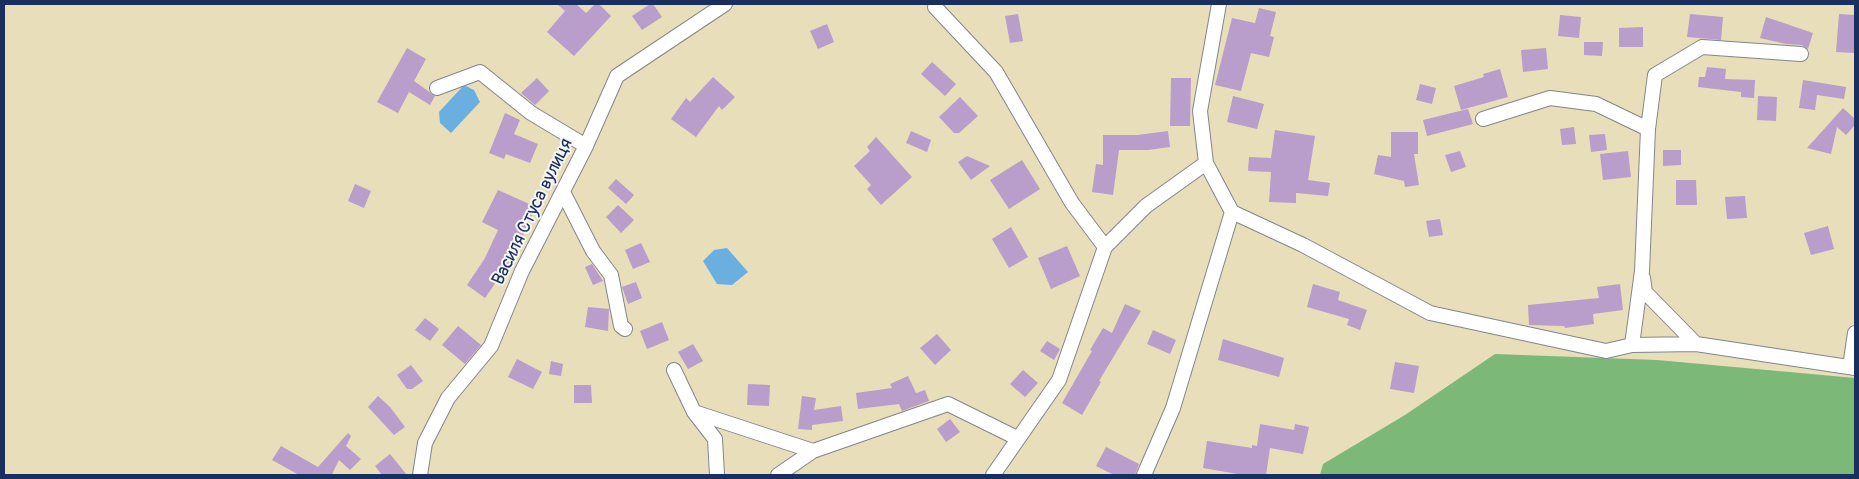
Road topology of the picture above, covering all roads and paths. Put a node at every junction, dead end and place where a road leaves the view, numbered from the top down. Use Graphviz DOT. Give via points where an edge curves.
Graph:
graph roads {
  1 [pos="725,4"];
  2 [pos="1219,4"];
  3 [pos="934,5"];
  4 [pos="1801,54"];
  5 [pos="437,88"];
  6 [pos="1483,119"];
  7 [pos="1648,129"];
  8 [pos="586,146"];
  9 [pos="1206,164"];
  10 [pos="562,192"];
  11 [pos="1232,212"];
  12 [pos="1105,248"];
  13 [pos="1642,271"];
  14 [pos="625,330"];
  15 [pos="1855,333"];
  16 [pos="1696,344"];
  17 [pos="1632,345"];
  18 [pos="1852,367"];
  19 [pos="674,370"];
  20 [pos="694,412"];
  21 [pos="1017,438"];
  22 [pos="813,451"];
  23 [pos="420,475"];
  24 [pos="717,475"];
  25 [pos="778,475"];
  26 [pos="993,475"];
  27 [pos="1144,475"];
  1 -- 8 [label="street, Василя Стуса вулиця" via="617,76"];
  2 -- 9 [label="street" via="1200,111"];
  3 -- 12 [label="street" via="996,72 1072,203"];
  4 -- 7 [label="street" via="1702,47 1655,75"];
  5 -- 8 [label="street" via="480,72 531,113"];
  6 -- 7 [label="street" via="1550,98 1596,104"];
  7 -- 13 [label="street"];
  8 -- 10 [label="street, Василя Стуса вулиця"];
  9 -- 11 [label="street"];
  9 -- 12 [label="street" via="1146,206"];
  10 -- 14 [label="street" via="592,251 611,275 621,326"];
  10 -- 23 [label="street, Василя Стуса вулиця" via="522,271 491,346 448,398 425,443"];
  11 -- 17 [label="street" via="1303,245 1430,313 1606,351"];
  11 -- 27 [label="street" via="1173,408"];
  12 -- 21 [label="street" via="1059,380"];
  13 -- 16 [label="street" via="1645,292"];
  13 -- 17 [label="street"];
  15 -- 18 [label="street"];
  16 -- 17 [label="street"];
  16 -- 18 [label="street"];
  19 -- 20 [label="street"];
  20 -- 22 [label="street"];
  20 -- 24 [label="street" via="716,439"];
  21 -- 22 [label="street" via="948,404"];
  21 -- 26 [label="street"];
  22 -- 25 [label="street"];
}
